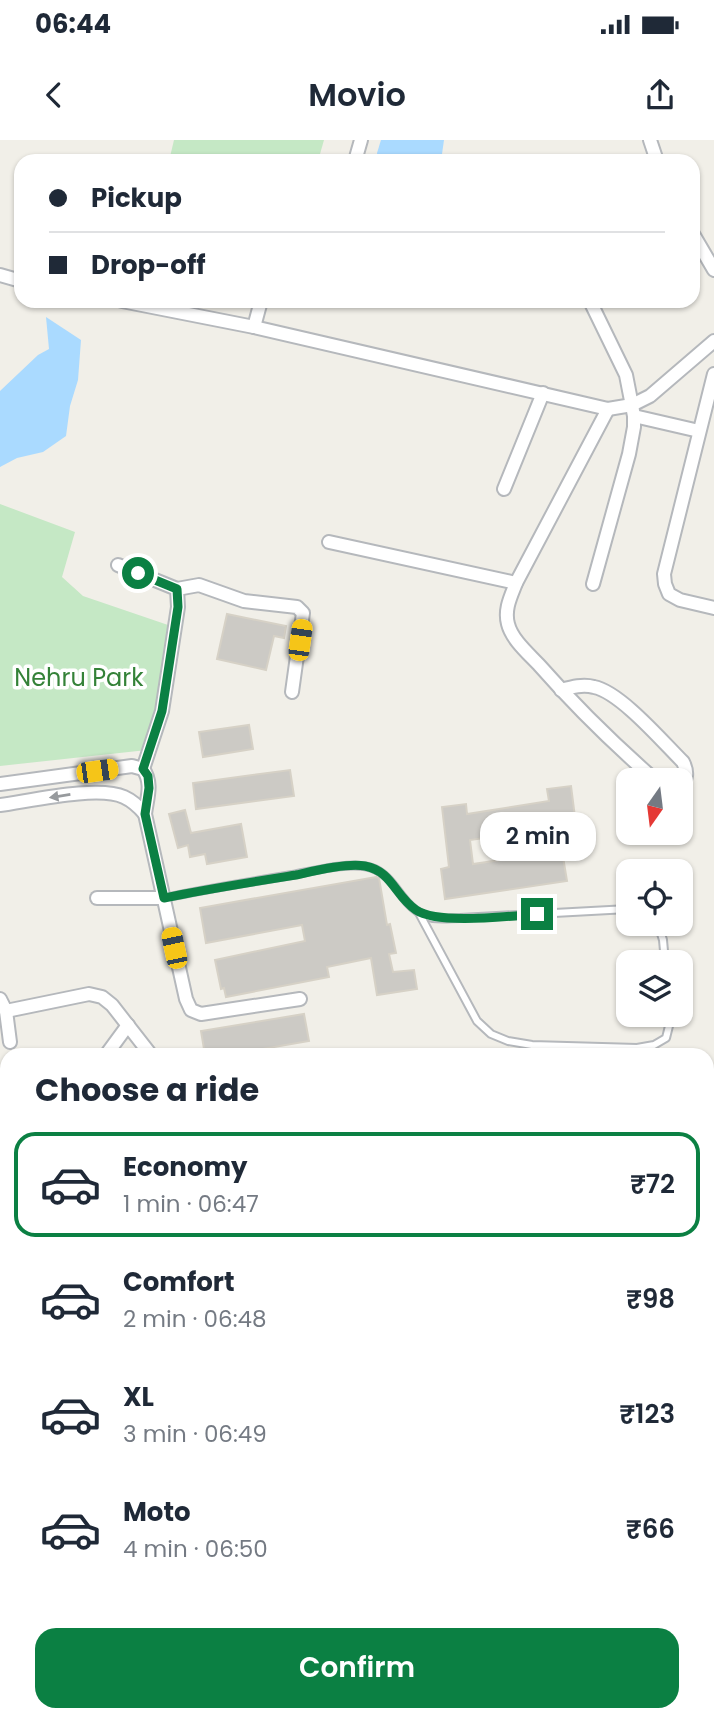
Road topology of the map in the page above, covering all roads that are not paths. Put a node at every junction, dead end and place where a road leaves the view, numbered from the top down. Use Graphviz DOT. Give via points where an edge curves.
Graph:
graph roads {
  1 [pos="700,246"];
  2 [pos="714,270"];
  3 [pos="158,308"];
  4 [pos="259,308"];
  5 [pos="593,308"];
  6 [pos="254,327"];
  7 [pos="714,341"];
  8 [pos="714,374"];
  9 [pos="543,393"];
  10 [pos="608,409"];
  11 [pos="633,410"];
  12 [pos="699,430"];
  13 [pos="504,489"];
  14 [pos="329,542"];
  15 [pos="118,565"];
  16 [pos="516,583"];
  17 [pos="593,584"];
  18 [pos="177,589"];
  19 [pos="714,608"];
  20 [pos="561,690"];
  21 [pos="292,692"];
  22 [pos="641,768"];
  23 [pos="686,768"];
  24 [pos="143,769"];
  25 [pos="0,784"];
  26 [pos="0,805"];
  27 [pos="145,814"];
  28 [pos="97,898"];
  29 [pos="164,898"];
  30 [pos="616,910"];
  31 [pos="418,912"];
  32 [pos="300,999"];
  33 [pos="2,1006"];
  34 [pos="128,1026"];
  35 [pos="669,1027"];
  36 [pos="10,1042"];
  37 [pos="111,1048"];
  38 [pos="145,1048"];
  1 -- 2 [label="street"];
  3 -- 6 [label="street"];
  4 -- 6 [label="street"];
  5 -- 11 [label="street" via="626,375"];
  6 -- 9 [label="street"];
  7 -- 11 [label="street"];
  8 -- 12 [label="street"];
  9 -- 10 [label="street"];
  9 -- 13 [label="street"];
  10 -- 11 [label="street"];
  10 -- 16 [label="street"];
  11 -- 12 [label="street"];
  11 -- 17 [label="street" via="629,454"];
  12 -- 19 [label="street" via="664,574 669,594"];
  14 -- 16 [label="street"];
  15 -- 18 [label="street"];
  16 -- 20 [label="street" via="508,604 508,628"];
  18 -- 21 [label="street" via="199,585 244,601 297,607 303,613"];
  18 -- 24 [label="street" via="162,711"];
  20 -- 22 [label="street"];
  20 -- 23 [label="street" via="594,686 616,696"];
  24 -- 25 [label="street" via="132,766"];
  24 -- 27 [label="street" via="149,788"];
  27 -- 26 [label="street, one-way" via="122,795 88,792"];
  27 -- 29 [label="street"];
  28 -- 29 [label="street"];
  29 -- 31 [label="lane" via="362,866 387,876"];
  29 -- 32 [label="street" via="191,1010 201,1014"];
  30 -- 31 [label="lane" via="460,918 433,918"];
  31 -- 35 [label="lane" via="477,1021 491,1034 532,1045 637,1048 666,1038"];
  33 -- 34 [label="street" via="89,994 112,1005"];
  33 -- 36 [label="street"];
  34 -- 37 [label="street"];
  34 -- 38 [label="street"];
}
